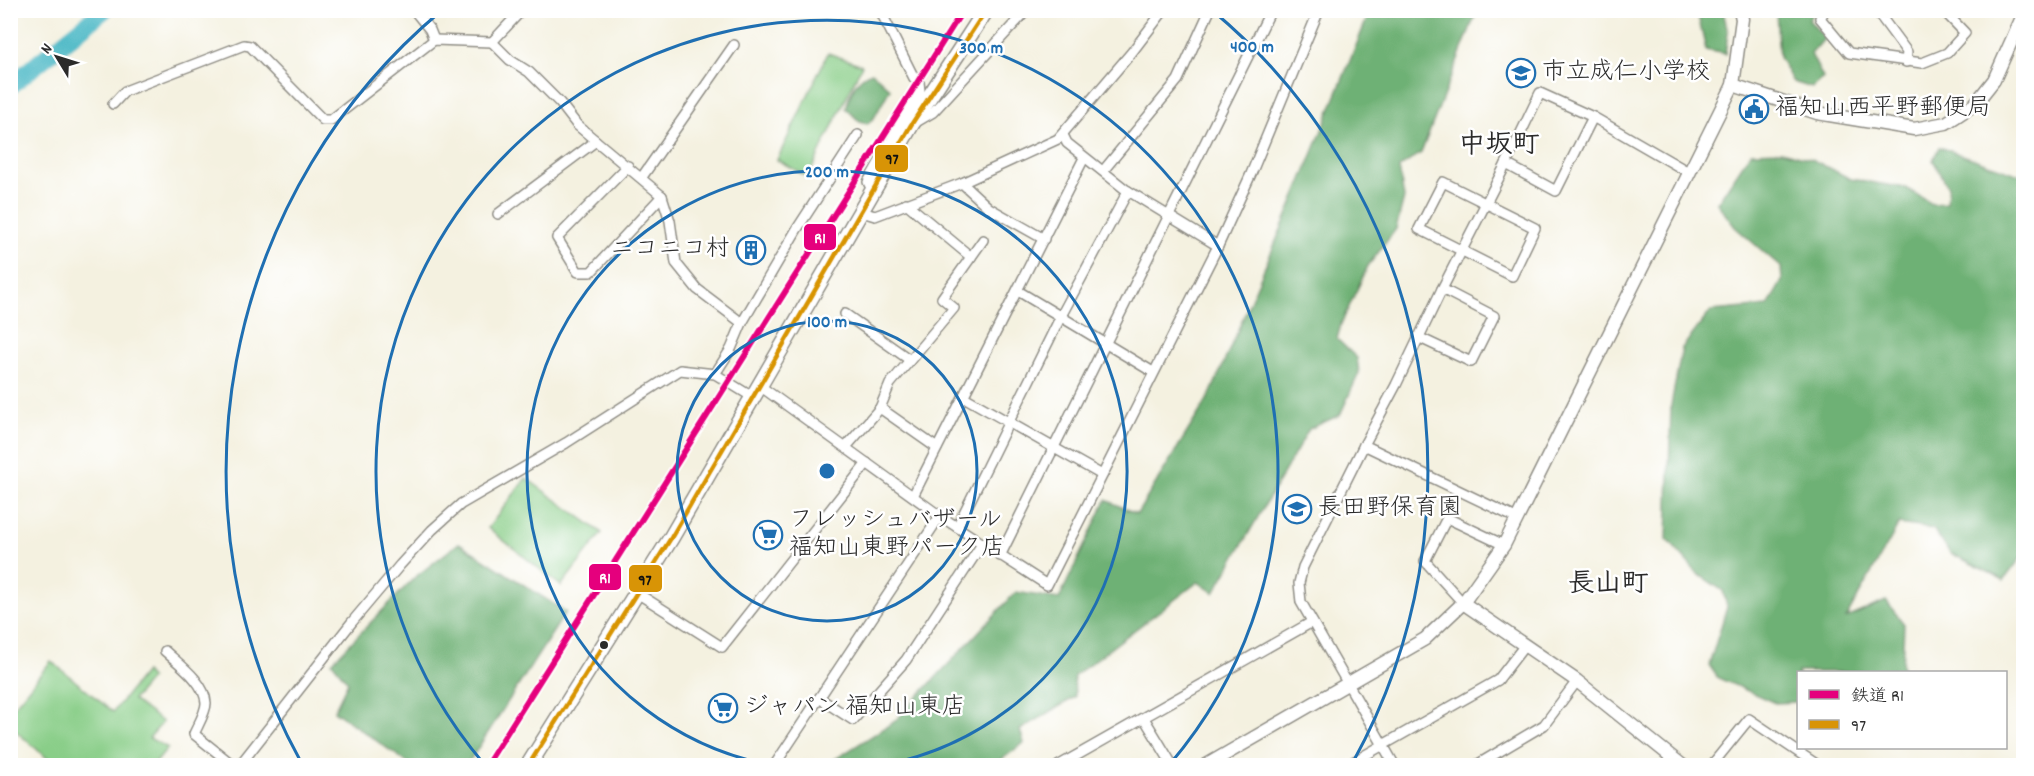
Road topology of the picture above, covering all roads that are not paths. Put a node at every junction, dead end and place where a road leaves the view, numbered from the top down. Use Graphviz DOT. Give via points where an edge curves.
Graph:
graph roads {
  1 [pos="414,10"];
  2 [pos="522,10"];
  3 [pos="880,10"];
  4 [pos="986,10"];
  5 [pos="1027,10"];
  6 [pos="1164,10"];
  7 [pos="1210,10"];
  8 [pos="1271,10"];
  9 [pos="1319,10"];
  10 [pos="1740,10"];
  11 [pos="1825,10"];
  12 [pos="1876,10"];
  13 [pos="1943,10"];
  14 [pos="2010,10"];
  15 [pos="2023,14"];
  16 [pos="434,40"];
  17 [pos="492,42"];
  18 [pos="734,45"];
  19 [pos="1906,62"];
  20 [pos="1733,85"];
  21 [pos="113,104"];
  22 [pos="1593,117"];
  23 [pos="912,125"];
  24 [pos="858,135"];
  25 [pos="1063,135"];
  26 [pos="596,141"];
  27 [pos="1084,158"];
  28 [pos="1506,165"];
  29 [pos="628,166"];
  30 [pos="1103,171"];
  31 [pos="1690,173"];
  32 [pos="642,177"];
  33 [pos="962,183"];
  34 [pos="1128,191"];
  35 [pos="873,192"];
  36 [pos="662,195"];
  37 [pos="1487,202"];
  38 [pos="906,203"];
  39 [pos="862,212"];
  40 [pos="498,214"];
  41 [pos="1169,216"];
  42 [pos="1044,239"];
  43 [pos="983,240"];
  44 [pos="1218,246"];
  45 [pos="1462,251"];
  46 [pos="971,257"];
  47 [pos="1442,289"];
  48 [pos="1018,291"];
  49 [pos="845,314"];
  50 [pos="1061,316"];
  51 [pos="742,323"];
  52 [pos="1418,337"];
  53 [pos="1106,344"];
  54 [pos="910,360"];
  55 [pos="1153,372"];
  56 [pos="715,374"];
  57 [pos="757,392"];
  58 [pos="964,397"];
  59 [pos="880,408"];
  60 [pos="1008,421"];
  61 [pos="1364,445"];
  62 [pos="846,447"];
  63 [pos="1054,447"];
  64 [pos="938,448"];
  65 [pos="867,463"];
  66 [pos="1102,475"];
  67 [pos="913,496"];
  68 [pos="939,516"];
  69 [pos="1518,519"];
  70 [pos="957,527"];
  71 [pos="982,544"];
  72 [pos="1504,545"];
  73 [pos="1000,556"];
  74 [pos="637,593"];
  75 [pos="1463,603"];
  76 [pos="1312,622"];
  77 [pos="1525,645"];
  78 [pos="165,651"];
  79 [pos="1577,681"];
  80 [pos="1349,682"];
  81 [pos="819,698"];
  82 [pos="1144,718"];
  83 [pos="1383,744"];
  84 [pos="234,765"];
  85 [pos="239,765"];
  86 [pos="528,765"];
  87 [pos="774,765"];
  88 [pos="1058,765"];
  89 [pos="1173,765"];
  90 [pos="1205,765"];
  91 [pos="1346,765"];
  92 [pos="1395,765"];
  93 [pos="1475,765"];
  94 [pos="1683,765"];
  95 [pos="1711,765"];
  96 [pos="1819,765"];
  1 -- 16 [label="street"];
  2 -- 17 [label="street"];
  3 -- 35 [label="street" via="919,82 920,91 868,182"];
  4 -- 23 [label="main road"];
  5 -- 23 [label="street" via="933,112"];
  6 -- 25 [label="street"];
  7 -- 30 [label="street" via="1178,80"];
  8 -- 41 [label="street"];
  9 -- 44 [label="street"];
  10 -- 20 [label="street"];
  11 -- 19 [label="street" via="1820,18 1849,53"];
  12 -- 19 [label="street" via="1906,52"];
  13 -- 19 [label="street" via="1965,33 1947,53 1922,63"];
  14 -- 15 [label="street"];
  15 -- 20 [label="street" via="1994,80 1975,104 1946,123 1914,129 1828,115"];
  16 -- 17 [label="street"];
  16 -- 21 [label="street" via="332,120 323,120 250,46 244,45 125,91"];
  17 -- 26 [label="street" via="529,72"];
  18 -- 32 [label="street"];
  20 -- 31 [label="street"];
  22 -- 28 [label="street" via="1540,93"];
  22 -- 28 [label="street" via="1556,191"];
  22 -- 31 [label="street"];
  23 -- 35 [label="main road"];
  24 -- 51 [label="street"];
  25 -- 27 [label="street"];
  25 -- 33 [label="street"];
  26 -- 29 [label="street"];
  26 -- 40 [label="street"];
  27 -- 30 [label="street"];
  27 -- 42 [label="street"];
  28 -- 37 [label="street"];
  29 -- 32 [label="street"];
  29 -- 36 [label="street" via="557,237 578,272 591,272"];
  30 -- 34 [label="street"];
  31 -- 69 [label="street"];
  32 -- 36 [label="street"];
  33 -- 38 [label="street"];
  33 -- 42 [label="street" via="988,208"];
  34 -- 41 [label="street"];
  34 -- 50 [label="street"];
  35 -- 39 [label="main road"];
  36 -- 51 [label="street" via="676,263 698,289"];
  37 -- 45 [label="street"];
  37 -- 45 [label="street" via="1443,182 1419,229"];
  37 -- 45 [label="street" via="1535,228 1512,276"];
  38 -- 39 [label="street" via="875,216"];
  38 -- 46 [label="street"];
  39 -- 57 [label="main road"];
  41 -- 44 [label="street"];
  41 -- 53 [label="street"];
  42 -- 48 [label="street"];
  43 -- 46 [label="street"];
  44 -- 55 [label="street"];
  45 -- 47 [label="street"];
  46 -- 54 [label="street" via="942,298 954,308"];
  47 -- 52 [label="street"];
  47 -- 52 [label="street" via="1494,316 1471,362"];
  48 -- 50 [label="street"];
  48 -- 58 [label="street"];
  49 -- 54 [label="street"];
  50 -- 53 [label="street"];
  50 -- 60 [label="street"];
  51 -- 56 [label="street"];
  52 -- 61 [label="street"];
  53 -- 55 [label="street"];
  53 -- 63 [label="street"];
  54 -- 59 [label="street" via="890,384"];
  55 -- 66 [label="street"];
  56 -- 57 [label="street"];
  56 -- 85 [label="street" via="693,370 674,373 566,443 461,504 393,573"];
  57 -- 62 [label="street"];
  57 -- 74 [label="main road"];
  58 -- 60 [label="street"];
  58 -- 64 [label="street"];
  59 -- 62 [label="street"];
  59 -- 64 [label="street"];
  60 -- 63 [label="street"];
  60 -- 70 [label="street"];
  61 -- 69 [label="street"];
  61 -- 76 [label="street" via="1303,567 1299,583 1301,602"];
  62 -- 65 [label="street"];
  63 -- 66 [label="street"];
  63 -- 73 [label="street"];
  64 -- 67 [label="street"];
  65 -- 67 [label="street"];
  65 -- 74 [label="street" via="722,647"];
  66 -- 73 [label="street" via="1047,585"];
  67 -- 68 [label="street"];
  68 -- 70 [label="street"];
  68 -- 81 [label="street"];
  69 -- 72 [label="street"];
  70 -- 71 [label="street"];
  71 -- 73 [label="street"];
  71 -- 81 [label="street" via="906,660 853,720"];
  72 -- 75 [label="street"];
  72 -- 75 [label="street" via="1447,518 1425,561"];
  74 -- 86 [label="main road"];
  75 -- 77 [label="street"];
  75 -- 80 [label="street" via="1425,639"];
  76 -- 80 [label="street"];
  76 -- 82 [label="street"];
  77 -- 79 [label="street"];
  77 -- 83 [label="street" via="1498,680"];
  78 -- 84 [label="street" via="203,692 206,704 194,734"];
  79 -- 93 [label="street" via="1544,725"];
  79 -- 94 [label="street"];
  80 -- 83 [label="street"];
  80 -- 90 [label="street"];
  81 -- 87 [label="street"];
  82 -- 88 [label="street"];
  82 -- 89 [label="street"];
  83 -- 91 [label="street"];
  83 -- 92 [label="street"];
  95 -- 96 [label="street" via="1749,719"];
}
